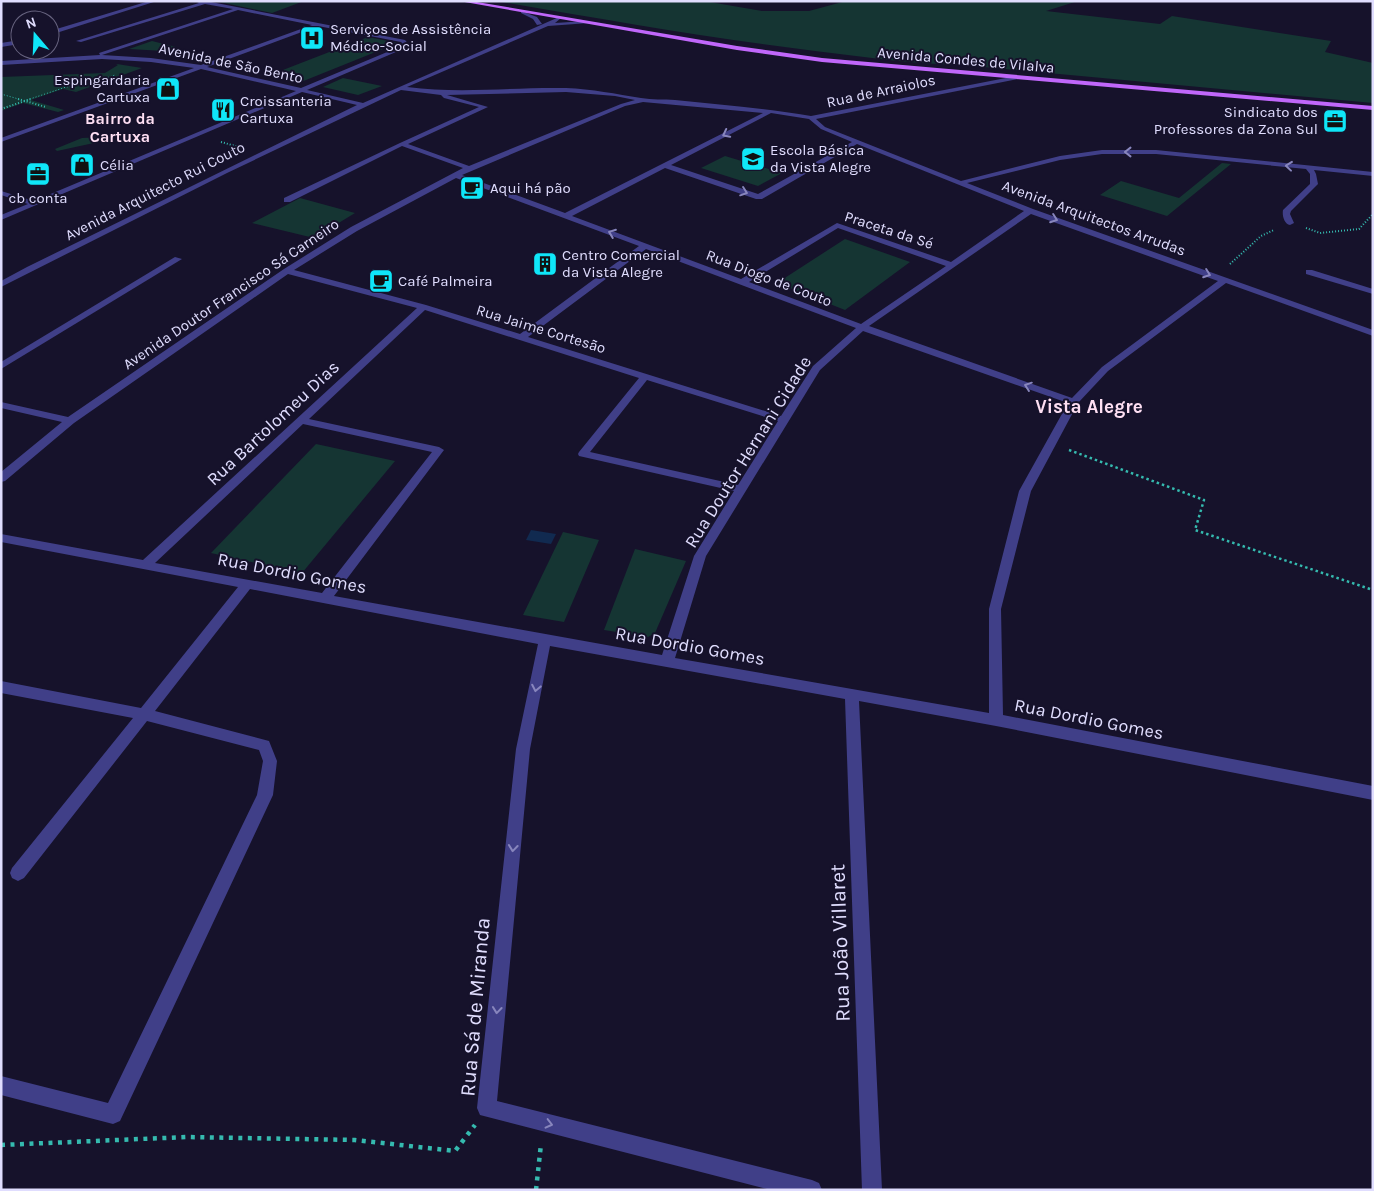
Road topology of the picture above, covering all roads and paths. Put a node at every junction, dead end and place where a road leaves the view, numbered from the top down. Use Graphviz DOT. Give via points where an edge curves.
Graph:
graph roads {
  1 [pos="155,1"];
  2 [pos="197,1"];
  3 [pos="461,1"];
  4 [pos="204,2"];
  5 [pos="239,9"];
  6 [pos="523,12"];
  7 [pos="559,18"];
  8 [pos="586,23"];
  9 [pos="316,24"];
  10 [pos="542,25"];
  11 [pos="60,30"];
  12 [pos="79,41"];
  13 [pos="89,58"];
  14 [pos="1,63"];
  15 [pos="201,67"];
  16 [pos="987,68"];
  17 [pos="121,73"];
  18 [pos="984,76"];
  19 [pos="1016,78"];
  20 [pos="971,86"];
  21 [pos="402,88"];
  22 [pos="302,91"];
  23 [pos="443,93"];
  24 [pos="1,94"];
  25 [pos="644,100"];
  26 [pos="26,101"];
  27 [pos="365,104"];
  28 [pos="1373,108"];
  29 [pos="1,109"];
  30 [pos="769,112"];
  31 [pos="811,118"];
  32 [pos="1,140"];
  33 [pos="858,141"];
  34 [pos="402,144"];
  35 [pos="664,165"];
  36 [pos="469,168"];
  37 [pos="1309,168"];
  38 [pos="456,174"];
  39 [pos="1373,174"];
  40 [pos="960,183"];
  41 [pos="1,194"];
  42 [pos="287,200"];
  43 [pos="34,204"];
  44 [pos="1030,211"];
  45 [pos="566,216"];
  46 [pos="1,218"];
  47 [pos="1290,223"];
  48 [pos="645,246"];
  49 [pos="178,259"];
  50 [pos="952,265"];
  51 [pos="287,271"];
  52 [pos="1309,272"];
  53 [pos="1225,280"];
  54 [pos="742,282"];
  55 [pos="1,285"];
  56 [pos="1373,292"];
  57 [pos="423,307"];
  58 [pos="862,327"];
  59 [pos="1373,333"];
  60 [pos="522,338"];
  61 [pos="1,366"];
  62 [pos="645,376"];
  63 [pos="1074,402"];
  64 [pos="1,405"];
  65 [pos="301,420"];
  66 [pos="784,420"];
  67 [pos="70,422"];
  68 [pos="1051,443"];
  69 [pos="1,478"];
  70 [pos="742,489"];
  71 [pos="1,538"];
  72 [pos="146,564"];
  73 [pos="247,584"];
  74 [pos="1373,590"];
  75 [pos="324,598"];
  76 [pos="545,640"];
  77 [pos="667,660"];
  78 [pos="1,687"];
  79 [pos="852,695"];
  80 [pos="143,714"];
  81 [pos="996,720"];
  82 [pos="1373,793"];
  83 [pos="18,873"];
  84 [pos="1,1085"];
  85 [pos="487,1108"];
  86 [pos="544,1123"];
  87 [pos="1,1145"];
  88 [pos="536,1190"];
  89 [pos="812,1190"];
  90 [pos="872,1190"];
  1 -- 11 [label="street"];
  2 -- 4 [label="street"];
  3 -- 6 [label="main road, Avenida Condes de Vilalva"];
  4 -- 5 [label="street"];
  4 -- 12 [label="street"];
  5 -- 9 [label="street"];
  5 -- 13 [label="street"];
  6 -- 7 [label="main road, Avenida Condes de Vilalva"];
  6 -- 10 [label="street"];
  7 -- 8 [label="main road, Avenida Condes de Vilalva"];
  7 -- 10 [label="street, Avenida Arquitecto Rui Couto"];
  8 -- 10 [label="street, Avenida Arquitecto Rui Couto"];
  8 -- 18 [label="main road, Avenida Condes de Vilalva" via="746,50"];
  9 -- 15 [label="street"];
  9 -- 22 [label="street" via="403,41 408,45"];
  10 -- 21 [label="street, Avenida Arquitecto Rui Couto"];
  13 -- 14 [label="street, Avenida de São Bento"];
  13 -- 15 [label="street, Avenida de São Bento" via="146,59"];
  15 -- 22 [label="street, Avenida de São Bento"];
  15 -- 32 [label="street"];
  16 -- 18 [label="street"];
  17 -- 26 [label="path"];
  18 -- 19 [label="main road, Avenida Condes de Vilalva"];
  18 -- 20 [label="street"];
  19 -- 20 [label="street, Rua de Arraiolos"];
  19 -- 28 [label="main road, Avenida Condes de Vilalva"];
  20 -- 31 [label="street, Rua de Arraiolos"];
  21 -- 23 [label="street"];
  21 -- 27 [label="street, Avenida Arquitecto Rui Couto"];
  22 -- 27 [label="street, Avenida de São Bento"];
  22 -- 43 [label="street"];
  23 -- 25 [label="street" via="566,90"];
  23 -- 34 [label="street" via="446,98 485,107"];
  24 -- 26 [label="path"];
  25 -- 30 [label="street, Avenida Doutor Francisco Sá Carneiro"];
  25 -- 36 [label="street, Avenida Doutor Francisco Sá Carneiro" via="623,105"];
  26 -- 29 [label="path"];
  27 -- 55 [label="street, Avenida Arquitecto Rui Couto" via="250,158"];
  30 -- 31 [label="street, Avenida Doutor Francisco Sá Carneiro"];
  30 -- 35 [label="street, one-way"];
  31 -- 33 [label="street, Avenida Arquitectos Arrudas" via="823,128"];
  35 -- 33 [label="street, one-way" via="759,197"];
  33 -- 40 [label="street, Avenida Arquitectos Arrudas"];
  34 -- 36 [label="street"];
  34 -- 42 [label="street"];
  35 -- 45 [label="street"];
  36 -- 38 [label="street, Avenida Doutor Francisco Sá Carneiro"];
  37 -- 39 [label="street"];
  37 -- 40 [label="street, one-way" via="1156,152 1102,152 1060,158"];
  37 -- 47 [label="street" via="1314,184 1287,210"];
  38 -- 45 [label="street, Rua Diogo de Couto"];
  38 -- 51 [label="street, Avenida Doutor Francisco Sá Carneiro" via="354,229"];
  40 -- 44 [label="street, Avenida Arquitectos Arrudas"];
  41 -- 43 [label="street"];
  43 -- 46 [label="street"];
  44 -- 50 [label="street, Rua Doutor Hernani Cidade"];
  44 -- 53 [label="street, Avenida Arquitectos Arrudas, one-way"];
  48 -- 45 [label="street, Rua Diogo de Couto, one-way"];
  48 -- 54 [label="street, Rua Diogo de Couto"];
  48 -- 60 [label="street"];
  49 -- 61 [label="street"];
  50 -- 54 [label="street, Praceta da Sé" via="837,225"];
  50 -- 58 [label="street, Rua Doutor Hernani Cidade"];
  51 -- 57 [label="street, Rua Jaime Cortesão"];
  51 -- 67 [label="street, Avenida Doutor Francisco Sá Carneiro"];
  52 -- 56 [label="street"];
  53 -- 59 [label="street, Avenida Arquitectos Arrudas"];
  53 -- 63 [label="street" via="1105,368"];
  54 -- 58 [label="street, Rua Diogo de Couto"];
  57 -- 60 [label="street, Rua Jaime Cortesão"];
  57 -- 65 [label="street, Rua Bartolomeu Dias"];
  63 -- 58 [label="street, Rua Diogo de Couto, one-way"];
  58 -- 66 [label="street, Rua Doutor Hernani Cidade" via="816,368"];
  60 -- 62 [label="street, Rua Jaime Cortesão"];
  62 -- 66 [label="street, Rua Jaime Cortesão"];
  62 -- 70 [label="street" via="584,454"];
  63 -- 68 [label="street"];
  64 -- 67 [label="street"];
  65 -- 72 [label="street, Rua Bartolomeu Dias"];
  65 -- 75 [label="street" via="439,450"];
  66 -- 70 [label="street, Rua Doutor Hernani Cidade"];
  67 -- 69 [label="street, Avenida Doutor Francisco Sá Carneiro"];
  68 -- 74 [label="path" via="1204,500 1195,530"];
  68 -- 81 [label="street" via="1025,490 995,609"];
  70 -- 77 [label="street, Rua Doutor Hernani Cidade" via="700,556"];
  71 -- 72 [label="street, Rua Dordio Gomes"];
  72 -- 73 [label="street, Rua Dordio Gomes"];
  73 -- 75 [label="street, Rua Dordio Gomes"];
  73 -- 80 [label="street"];
  75 -- 76 [label="street, Rua Dordio Gomes"];
  76 -- 77 [label="street, Rua Dordio Gomes"];
  76 -- 85 [label="street, Rua Sá de Miranda, one-way" via="523,749"];
  77 -- 79 [label="street, Rua Dordio Gomes"];
  78 -- 80 [label="street"];
  79 -- 81 [label="street, Rua Dordio Gomes"];
  79 -- 90 [label="street, Rua João Villaret"];
  80 -- 83 [label="street"];
  80 -- 84 [label="street" via="264,745 270,761 265,795 113,1114"];
  81 -- 82 [label="street, Rua Dordio Gomes"];
  85 -- 86 [label="street, Rua Sá de Miranda"];
  85 -- 87 [label="path" via="455,1151 356,1140 197,1138"];
  86 -- 88 [label="path"];
  86 -- 89 [label="street, Rua Sá de Miranda, one-way"];
}
